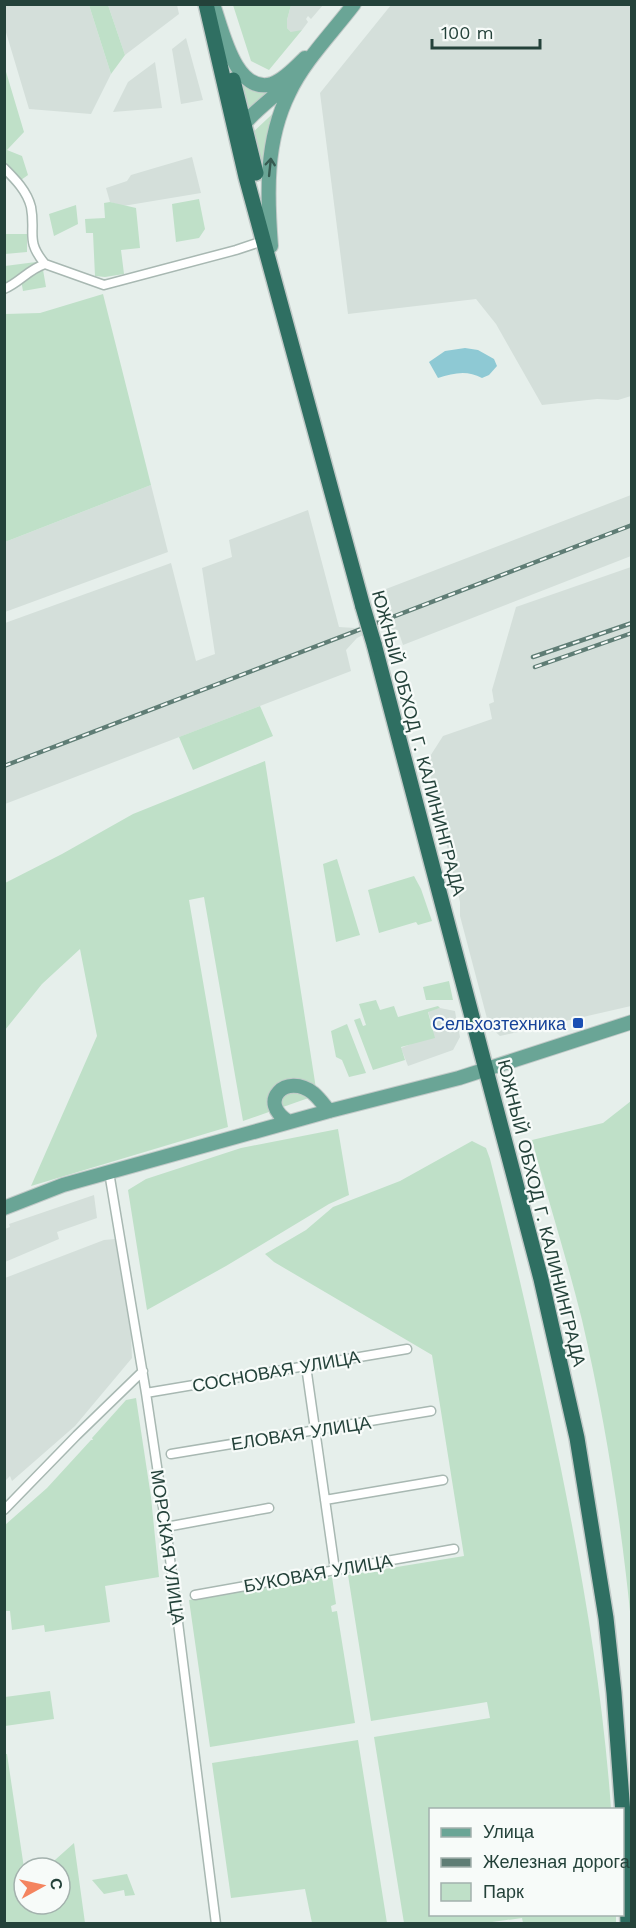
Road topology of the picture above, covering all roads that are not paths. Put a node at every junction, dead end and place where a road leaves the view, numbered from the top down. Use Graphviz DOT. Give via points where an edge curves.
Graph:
graph roads {
  1 [pos="206,4"];
  2 [pos="213,4"];
  3 [pos="354,4"];
  4 [pos="329,36"];
  5 [pos="308,64"];
  6 [pos="289,93"];
  7 [pos="229,103"];
  8 [pos="244,121"];
  9 [pos="236,135"];
  10 [pos="4,168"];
  11 [pos="267,243"];
  12 [pos="45,264"];
  13 [pos="4,289"];
  14 [pos="632,1022"];
  15 [pos="485,1069"];
  16 [pos="329,1111"];
  17 [pos="289,1122"];
  18 [pos="109,1172"];
  19 [pos="4,1208"];
  20 [pos="407,1349"];
  21 [pos="306,1366"];
  22 [pos="143,1371"];
  23 [pos="146,1393"];
  24 [pos="431,1411"];
  25 [pos="315,1431"];
  26 [pos="171,1454"];
  27 [pos="443,1480"];
  28 [pos="325,1500"];
  29 [pos="269,1508"];
  30 [pos="4,1510"];
  31 [pos="166,1527"];
  32 [pos="453,1549"];
  33 [pos="335,1570"];
  34 [pos="195,1595"];
  35 [pos="623,1808"];
  36 [pos="624,1816"];
  37 [pos="216,1923"];
  38 [pos="628,1923"];
  1 -- 7 [label="highway, ЮЖНЫЙ ОБХОД Г. КАЛИНИНГРАДА"];
  2 -- 4 [label="main road" via="238,70 246,80 259,85 272,84 289,73"];
  2 -- 8 [label="highway"];
  3 -- 4 [label="main road"];
  4 -- 5 [label="main road"];
  5 -- 6 [label="main road"];
  5 -- 8 [label="main road"];
  6 -- 8 [label="main road" via="256,123"];
  11 -- 6 [label="main road, one-way" via="273,140"];
  7 -- 8 [label="main road"];
  7 -- 9 [label="highway, ЮЖНЫЙ ОБХОД Г. КАЛИНИНГРАДА"];
  8 -- 9 [label="main road"];
  8 -- 11 [label="highway"];
  9 -- 11 [label="highway, ЮЖНЫЙ ОБХОД Г. КАЛИНИНГРАДА"];
  10 -- 12 [label="street" via="25,191 34,252"];
  11 -- 12 [label="street" via="104,285"];
  11 -- 15 [label="highway, ЮЖНЫЙ ОБХОД Г. КАЛИНИНГРАДА, bridge"];
  12 -- 13 [label="street"];
  14 -- 15 [label="main road"];
  15 -- 16 [label="main road"];
  15 -- 35 [label="highway, ЮЖНЫЙ ОБХОД Г. КАЛИНИНГРАДА" via="538,1268 577,1438 606,1618"];
  16 -- 17 [label="main road"];
  16 -- 17 [label="main road" via="313,1093 285,1086 274,1103 277,1112"];
  17 -- 18 [label="main road"];
  18 -- 19 [label="main road"];
  18 -- 22 [label="street, МОРСКАЯ УЛИЦА"];
  20 -- 21 [label="street, СОСНОВАЯ УЛИЦА"];
  21 -- 23 [label="street, СОСНОВАЯ УЛИЦА"];
  21 -- 25 [label="street"];
  22 -- 23 [label="street, МОРСКАЯ УЛИЦА"];
  22 -- 30 [label="street"];
  23 -- 31 [label="street, МОРСКАЯ УЛИЦА"];
  24 -- 25 [label="street, ЕЛОВАЯ УЛИЦА"];
  25 -- 26 [label="street, ЕЛОВАЯ УЛИЦА"];
  25 -- 28 [label="street"];
  27 -- 28 [label="street"];
  28 -- 33 [label="street"];
  29 -- 31 [label="street"];
  31 -- 37 [label="street, МОРСКАЯ УЛИЦА"];
  32 -- 33 [label="street, БУКОВАЯ УЛИЦА"];
  33 -- 34 [label="street, БУКОВАЯ УЛИЦА"];
  36 -- 38 [label="highway, ЮЖНЫЙ ОБХОД Г. КАЛИНИНГРАДА"];
}
